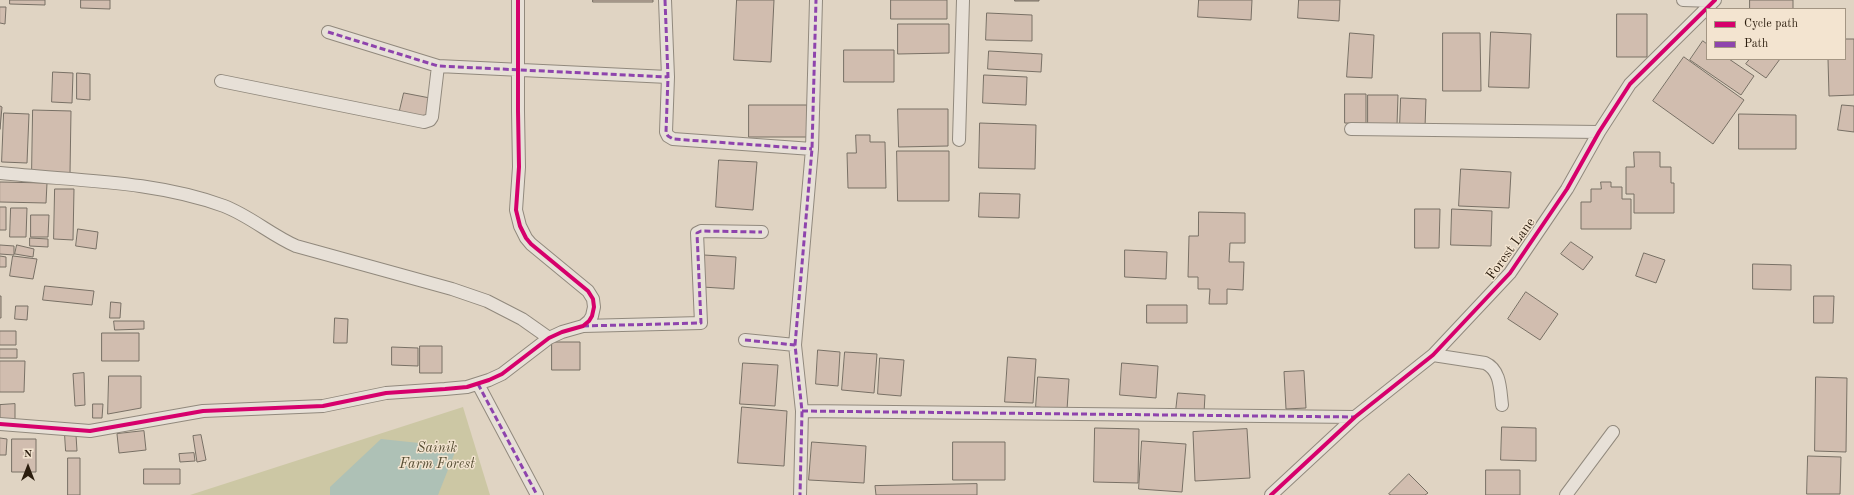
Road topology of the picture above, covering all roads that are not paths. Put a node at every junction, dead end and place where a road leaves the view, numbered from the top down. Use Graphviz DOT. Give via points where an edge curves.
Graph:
graph roads {
  1 [pos="518,0"];
  2 [pos="665,0"];
  3 [pos="816,0"];
  4 [pos="963,0"];
  5 [pos="1684,0"];
  6 [pos="1714,0"];
  7 [pos="328,32"];
  8 [pos="438,66"];
  9 [pos="517,70"];
  10 [pos="668,77"];
  11 [pos="221,81"];
  12 [pos="1351,129"];
  13 [pos="1600,132"];
  14 [pos="959,140"];
  15 [pos="812,149"];
  16 [pos="0,172"];
  17 [pos="762,232"];
  18 [pos="583,326"];
  19 [pos="549,338"];
  20 [pos="745,340"];
  21 [pos="795,345"];
  22 [pos="1433,355"];
  23 [pos="478,384"];
  24 [pos="1502,405"];
  25 [pos="802,411"];
  26 [pos="1355,417"];
  27 [pos="0,424"];
  28 [pos="1613,432"];
  29 [pos="537,495"];
  30 [pos="800,495"];
  31 [pos="1270,495"];
  32 [pos="1566,495"];
  1 -- 9 [label="street"];
  2 -- 10 [label="street"];
  3 -- 15 [label="street"];
  4 -- 14 [label="street"];
  5 -- 6 [label="street"];
  6 -- 13 [label="street, Forest Lane" via="1630,84"];
  7 -- 8 [label="street"];
  8 -- 9 [label="street"];
  8 -- 11 [label="street" via="432,117 424,122"];
  9 -- 10 [label="street"];
  9 -- 18 [label="street" via="520,167 517,219 531,244 591,294 594,307 589,321"];
  10 -- 15 [label="street" via="666,132 670,138"];
  12 -- 13 [label="street"];
  13 -- 22 [label="street, Forest Lane" via="1567,188 1510,273"];
  15 -- 21 [label="street"];
  16 -- 19 [label="street" via="152,187 218,204 296,246 452,289 486,301 522,319"];
  17 -- 18 [label="street" via="697,233 701,323"];
  18 -- 19 [label="street"];
  19 -- 23 [label="street" via="502,374"];
  20 -- 21 [label="street"];
  21 -- 25 [label="street"];
  22 -- 24 [label="street" via="1491,366 1498,377"];
  22 -- 26 [label="street, Forest Lane"];
  23 -- 27 [label="street" via="386,393 323,406 203,411 90,432"];
  23 -- 29 [label="street"];
  25 -- 26 [label="street"];
  25 -- 30 [label="street"];
  26 -- 31 [label="street, Forest Lane"];
  28 -- 32 [label="street"];
}
